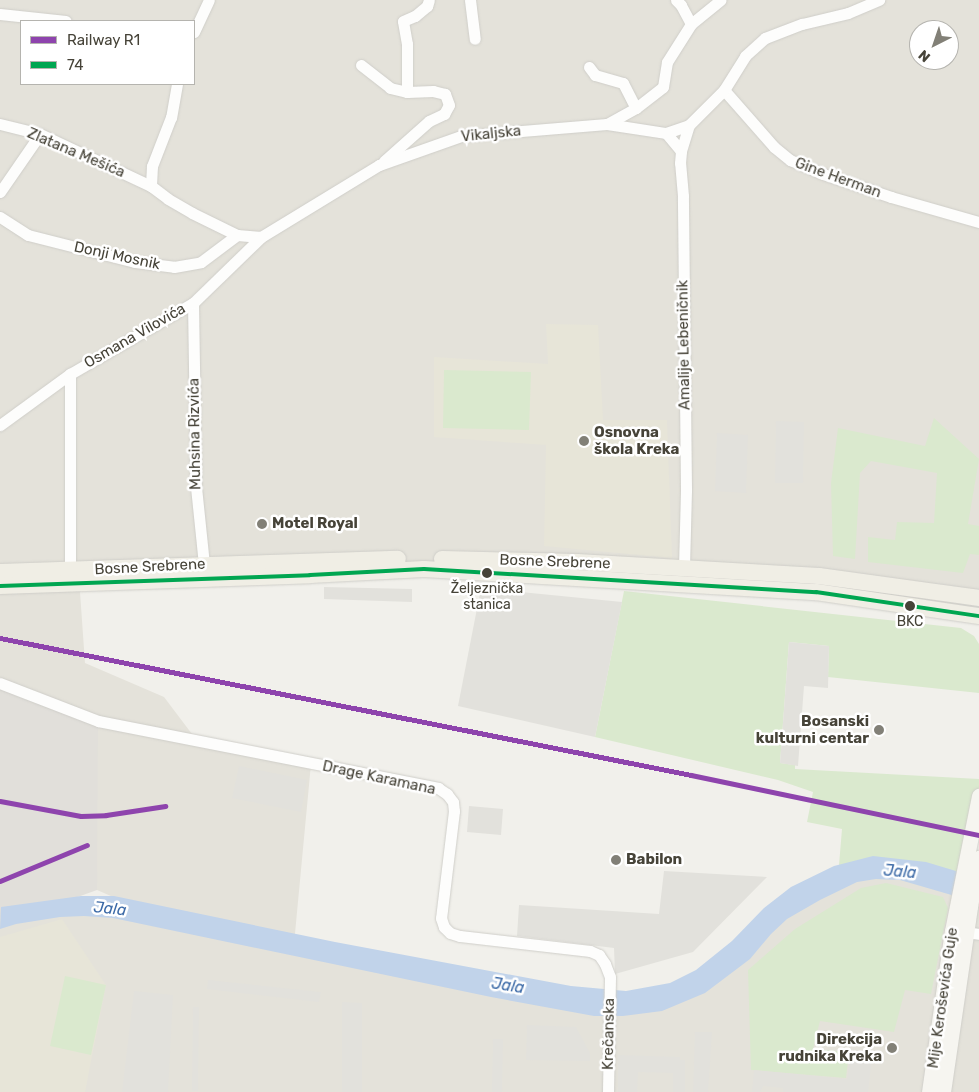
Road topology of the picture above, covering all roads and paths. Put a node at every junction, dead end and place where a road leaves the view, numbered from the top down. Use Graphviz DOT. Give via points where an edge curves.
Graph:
graph roads {
  1 [pos="209,0"];
  2 [pos="429,0"];
  3 [pos="470,0"];
  4 [pos="676,0"];
  5 [pos="721,0"];
  6 [pos="859,0"];
  7 [pos="880,0"];
  8 [pos="848,13"];
  9 [pos="0,14"];
  10 [pos="57,20"];
  11 [pos="691,24"];
  12 [pos="195,30"];
  13 [pos="475,38"];
  14 [pos="361,65"];
  15 [pos="589,67"];
  16 [pos="177,85"];
  17 [pos="724,90"];
  18 [pos="406,92"];
  19 [pos="636,108"];
  20 [pos="0,124"];
  21 [pos="606,124"];
  22 [pos="688,125"];
  23 [pos="666,133"];
  24 [pos="40,134"];
  25 [pos="681,151"];
  26 [pos="379,165"];
  27 [pos="151,186"];
  28 [pos="0,192"];
  29 [pos="0,217"];
  30 [pos="979,222"];
  31 [pos="237,235"];
  32 [pos="261,237"];
  33 [pos="193,303"];
  34 [pos="70,374"];
  35 [pos="0,425"];
  36 [pos="204,564"];
  37 [pos="684,567"];
  38 [pos="70,571"];
  39 [pos="0,572"];
  40 [pos="0,586"];
  41 [pos="979,598"];
  42 [pos="979,616"];
  43 [pos="0,683"];
  44 [pos="979,796"];
  45 [pos="979,858"];
  46 [pos="963,904"];
  47 [pos="966,932"];
  48 [pos="610,977"];
  49 [pos="608,1092"];
  50 [pos="929,1092"];
  51 [pos="943,1092"];
  1 -- 12 [label="street"];
  2 -- 18 [label="street" via="415,16 403,21 407,44"];
  3 -- 13 [label="street"];
  4 -- 11 [label="street"];
  5 -- 11 [label="street, Vikaljska"];
  6 -- 8 [label="street"];
  7 -- 8 [label="street"];
  8 -- 17 [label="street" via="802,24 765,38 745,56"];
  9 -- 10 [label="street"];
  11 -- 19 [label="street, Vikaljska" via="666,62 663,87"];
  14 -- 18 [label="street, Vikaljska" via="390,88"];
  15 -- 19 [label="street" via="595,76 623,83"];
  16 -- 27 [label="street" via="171,117 152,166"];
  17 -- 22 [label="street"];
  17 -- 30 [label="street, Gine Herman" via="774,147 790,160 891,197"];
  18 -- 26 [label="street, Vikaljska" via="445,94 449,105 444,114 429,121"];
  19 -- 21 [label="street, Vikaljska"];
  20 -- 24 [label="street, Zlatana Mešića"];
  21 -- 23 [label="street, Vikaljska"];
  21 -- 26 [label="street, Vikaljska" via="461,136"];
  22 -- 23 [label="street"];
  22 -- 25 [label="street, Amalije Lebeničnik"];
  23 -- 25 [label="street"];
  24 -- 27 [label="street, Zlatana Mešića"];
  24 -- 28 [label="street"];
  25 -- 37 [label="street, Amalije Lebeničnik" via="686,490"];
  26 -- 32 [label="street, Vikaljska"];
  27 -- 31 [label="street, Zlatana Mešića" via="184,209"];
  29 -- 31 [label="street, Donji Mosnik" via="28,235 135,262 174,267 201,262"];
  31 -- 32 [label="street"];
  32 -- 33 [label="street, Osmana Vilovića"];
  33 -- 34 [label="street, Osmana Vilovića"];
  33 -- 36 [label="street, Muhsina Rizvića" via="196,487"];
  34 -- 35 [label="street, Osmana Vilovića"];
  34 -- 38 [label="street"];
  36 -- 37 [label="main road, Bosne Srebrene" via="432,559"];
  36 -- 38 [label="main road, Bosne Srebrene"];
  37 -- 41 [label="main road, Bosne Srebrene" via="819,576"];
  38 -- 39 [label="main road, Bosne Srebrene"];
  40 -- 42 [label="main road, Bosne Srebrene" via="424,569 816,592"];
  43 -- 48 [label="street, Drage Karamana" via="98,721 438,788 453,802 454,811 441,918 444,927 460,936 590,951 599,955"];
  44 -- 46 [label="main road" via="969,845"];
  45 -- 46 [label="main road"];
  46 -- 47 [label="main road, Mije Keroševića Guje"];
  47 -- 50 [label="main road, Mije Keroševića Guje"];
  47 -- 51 [label="main road, Mije Keroševića Guje"];
  48 -- 49 [label="street, Krečanska"];
}
